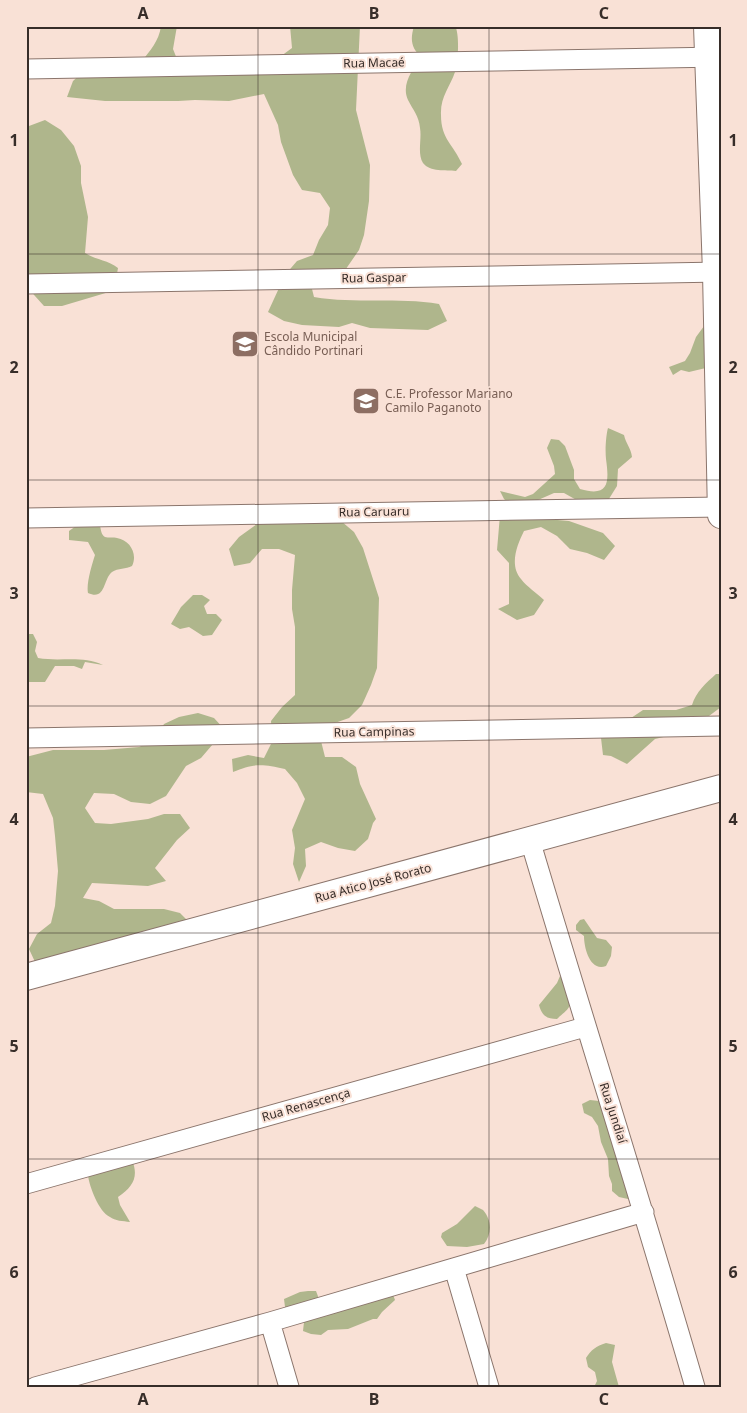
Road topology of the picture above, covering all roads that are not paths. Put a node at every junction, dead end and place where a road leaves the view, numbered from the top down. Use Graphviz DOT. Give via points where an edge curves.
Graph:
graph roads {
  1 [pos="707,26"];
  2 [pos="714,57"];
  3 [pos="26,69"];
  4 [pos="718,272"];
  5 [pos="26,284"];
  6 [pos="721,507"];
  7 [pos="721,515"];
  8 [pos="26,518"];
  9 [pos="721,726"];
  10 [pos="26,738"];
  11 [pos="721,788"];
  12 [pos="530,840"];
  13 [pos="26,978"];
  14 [pos="585,1027"];
  15 [pos="26,1184"];
  16 [pos="644,1212"];
  17 [pos="454,1268"];
  18 [pos="270,1322"];
  19 [pos="87,1380"];
  20 [pos="35,1387"];
  21 [pos="289,1387"];
  22 [pos="489,1387"];
  23 [pos="695,1387"];
  1 -- 2 [label="street"];
  2 -- 3 [label="street, Rua Macaé"];
  2 -- 4 [label="street"];
  4 -- 5 [label="street, Rua Gaspar"];
  4 -- 6 [label="street"];
  6 -- 7 [label="street"];
  6 -- 8 [label="street, Rua Caruaru"];
  9 -- 10 [label="street, Rua Campinas"];
  11 -- 12 [label="street, Rua Atico José Rorato"];
  12 -- 13 [label="street, Rua Atico José Rorato"];
  12 -- 14 [label="street, Rua Jundiaí"];
  14 -- 15 [label="street, Rua Renascença"];
  14 -- 16 [label="street, Rua Jundiaí"];
  16 -- 17 [label="street"];
  16 -- 23 [label="street, Rua Jundiaí"];
  17 -- 18 [label="street"];
  17 -- 22 [label="street"];
  18 -- 19 [label="street"];
  18 -- 21 [label="street"];
  19 -- 20 [label="street"];
}
